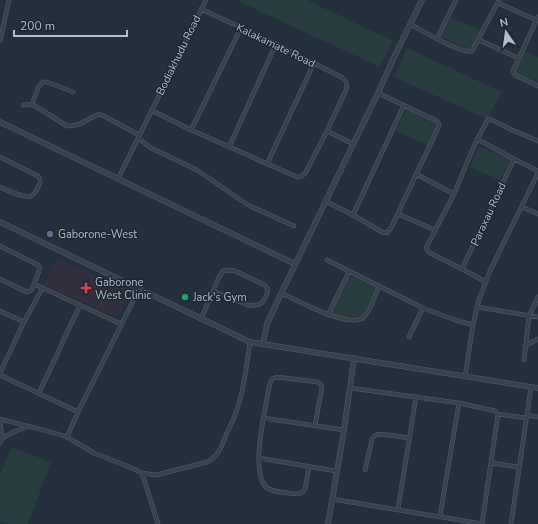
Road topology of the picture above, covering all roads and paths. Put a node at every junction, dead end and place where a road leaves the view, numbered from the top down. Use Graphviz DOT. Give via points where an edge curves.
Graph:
graph roads {
  1 [pos="9,0"];
  2 [pos="206,0"];
  3 [pos="422,0"];
  4 [pos="456,0"];
  5 [pos="498,2"];
  6 [pos="201,9"];
  7 [pos="537,19"];
  8 [pos="2,23"];
  9 [pos="410,24"];
  10 [pos="241,28"];
  11 [pos="437,39"];
  12 [pos="479,40"];
  13 [pos="0,41"];
  14 [pos="276,44"];
  15 [pos="518,58"];
  16 [pos="314,63"];
  17 [pos="538,86"];
  18 [pos="73,92"];
  19 [pos="378,93"];
  20 [pos="32,104"];
  21 [pos="23,105"];
  22 [pos="404,105"];
  23 [pos="151,110"];
  24 [pos="0,122"];
  25 [pos="191,130"];
  26 [pos="327,131"];
  27 [pos="139,136"];
  28 [pos="477,139"];
  29 [pos="538,141"];
  30 [pos="353,144"];
  31 [pos="229,146"];
  32 [pos="0,157"];
  33 [pos="514,160"];
  34 [pos="267,164"];
  35 [pos="538,172"];
  36 [pos="416,174"];
  37 [pos="118,179"];
  38 [pos="0,187"];
  39 [pos="454,194"];
  40 [pos="326,201"];
  41 [pos="522,207"];
  42 [pos="398,214"];
  43 [pos="538,214"];
  44 [pos="353,215"];
  45 [pos="0,222"];
  46 [pos="294,226"];
  47 [pos="435,230"];
  48 [pos="0,246"];
  49 [pos="327,260"];
  50 [pos="295,264"];
  51 [pos="462,269"];
  52 [pos="349,272"];
  53 [pos="0,279"];
  54 [pos="486,282"];
  55 [pos="34,284"];
  56 [pos="379,286"];
  57 [pos="42,289"];
  58 [pos="139,289"];
  59 [pos="213,291"];
  60 [pos="281,293"];
  61 [pos="538,297"];
  62 [pos="80,305"];
  63 [pos="477,307"];
  64 [pos="423,308"];
  65 [pos="0,311"];
  66 [pos="328,315"];
  67 [pos="529,316"];
  68 [pos="538,317"];
  69 [pos="201,319"];
  70 [pos="24,322"];
  71 [pos="121,324"];
  72 [pos="473,325"];
  73 [pos="409,337"];
  74 [pos="538,339"];
  75 [pos="250,342"];
  76 [pos="263,344"];
  77 [pos="525,346"];
  78 [pos="354,358"];
  79 [pos="524,360"];
  80 [pos="0,374"];
  81 [pos="465,377"];
  82 [pos="531,387"];
  83 [pos="350,388"];
  84 [pos="538,388"];
  85 [pos="39,393"];
  86 [pos="416,397"];
  87 [pos="459,403"];
  88 [pos="78,412"];
  89 [pos="498,414"];
  90 [pos="526,416"];
  91 [pos="538,417"];
  92 [pos="264,418"];
  93 [pos="0,419"];
  94 [pos="315,425"];
  95 [pos="28,427"];
  96 [pos="344,430"];
  97 [pos="67,437"];
  98 [pos="2,438"];
  99 [pos="409,438"];
  100 [pos="0,443"];
  101 [pos="259,458"];
  102 [pos="491,463"];
  103 [pos="309,467"];
  104 [pos="519,467"];
  105 [pos="365,470"];
  106 [pos="336,471"];
  107 [pos="142,473"];
  108 [pos="332,498"];
  109 [pos="398,509"];
  110 [pos="440,516"];
  111 [pos="158,524"];
  112 [pos="328,524"];
  113 [pos="482,524"];
  114 [pos="511,524"];
  1 -- 8 [label="street"];
  2 -- 6 [label="street, Bodiakhudu Road"];
  3 -- 9 [label="street"];
  4 -- 11 [label="street"];
  5 -- 7 [label="street"];
  5 -- 12 [label="street"];
  6 -- 10 [label="street, Kalakamate Road"];
  6 -- 23 [label="street, Bodiakhudu Road"];
  7 -- 15 [label="street"];
  8 -- 13 [label="street"];
  9 -- 11 [label="street"];
  9 -- 19 [label="street"];
  10 -- 14 [label="street, Kalakamate Road"];
  10 -- 25 [label="street"];
  11 -- 12 [label="street" via="464,52 472,52"];
  12 -- 15 [label="street"];
  14 -- 16 [label="street, Kalakamate Road"];
  14 -- 31 [label="street"];
  15 -- 17 [label="street" via="513,69 514,74"];
  16 -- 26 [label="street, Kalakamate Road" via="343,78 347,85"];
  16 -- 34 [label="street"];
  18 -- 20 [label="street" via="43,82"];
  19 -- 22 [label="street"];
  19 -- 30 [label="street"];
  20 -- 21 [label="street"];
  20 -- 27 [label="street" via="67,126 73,126 99,114"];
  22 -- 36 [label="street" via="438,121 439,124"];
  22 -- 44 [label="street"];
  23 -- 25 [label="street"];
  23 -- 27 [label="street, Bodiakhudu Road"];
  24 -- 37 [label="street"];
  25 -- 31 [label="street"];
  26 -- 30 [label="street"];
  26 -- 34 [label="street" via="301,177"];
  27 -- 37 [label="street, Bodiakhudu Road"];
  27 -- 46 [label="street" via="150,148 197,170 248,205"];
  28 -- 29 [label="street" via="489,119"];
  28 -- 33 [label="street"];
  28 -- 39 [label="street"];
  30 -- 40 [label="street"];
  31 -- 34 [label="street"];
  32 -- 38 [label="street" via="38,176 41,183 30,197"];
  33 -- 35 [label="street"];
  33 -- 51 [label="street, Paraxau Road"];
  35 -- 41 [label="street"];
  36 -- 39 [label="street"];
  36 -- 42 [label="street"];
  37 -- 50 [label="street"];
  39 -- 47 [label="street"];
  40 -- 44 [label="street"];
  40 -- 50 [label="street"];
  41 -- 43 [label="street"];
  41 -- 54 [label="street"];
  42 -- 44 [label="street" via="389,231 385,233"];
  42 -- 47 [label="street"];
  45 -- 58 [label="street"];
  47 -- 51 [label="street" via="427,250"];
  48 -- 55 [label="street" via="39,266"];
  49 -- 52 [label="street"];
  50 -- 60 [label="street"];
  51 -- 54 [label="street"];
  52 -- 56 [label="street"];
  52 -- 66 [label="street"];
  53 -- 55 [label="street" via="27,292"];
  54 -- 63 [label="street"];
  55 -- 57 [label="street"];
  56 -- 64 [label="street"];
  56 -- 66 [label="street" via="363,318 344,319"];
  57 -- 62 [label="street"];
  57 -- 70 [label="street"];
  58 -- 69 [label="street"];
  58 -- 71 [label="street"];
  59 -- 59 [label="street" via="221,274 227,270 265,285 268,290 263,303 253,306"];
  59 -- 69 [label="street"];
  60 -- 66 [label="street"];
  60 -- 76 [label="street" via="267,324"];
  61 -- 67 [label="street"];
  62 -- 71 [label="street"];
  62 -- 85 [label="street"];
  63 -- 67 [label="street"];
  63 -- 72 [label="street"];
  64 -- 72 [label="street"];
  64 -- 73 [label="street"];
  65 -- 70 [label="street"];
  67 -- 68 [label="street"];
  67 -- 77 [label="street"];
  69 -- 75 [label="street"];
  70 -- 80 [label="street"];
  71 -- 88 [label="street"];
  72 -- 81 [label="street"];
  74 -- 77 [label="street"];
  75 -- 76 [label="street"];
  75 -- 107 [label="street" via="240,402 216,456 207,462 156,475"];
  76 -- 78 [label="street"];
  77 -- 79 [label="street"];
  78 -- 81 [label="street"];
  78 -- 83 [label="street"];
  80 -- 85 [label="street"];
  81 -- 82 [label="street"];
  82 -- 84 [label="street"];
  82 -- 90 [label="street"];
  83 -- 86 [label="street"];
  83 -- 96 [label="street"];
  85 -- 88 [label="street"];
  86 -- 87 [label="street"];
  86 -- 99 [label="street"];
  87 -- 89 [label="street" via="495,411"];
  87 -- 110 [label="street"];
  88 -- 97 [label="street"];
  89 -- 90 [label="street"];
  89 -- 102 [label="street"];
  90 -- 91 [label="street"];
  90 -- 104 [label="street"];
  92 -- 94 [label="street"];
  92 -- 94 [label="street" via="272,379 277,377 317,382 322,388"];
  92 -- 101 [label="street"];
  93 -- 95 [label="street"];
  93 -- 98 [label="street"];
  94 -- 96 [label="street"];
  95 -- 97 [label="street"];
  95 -- 98 [label="street"];
  96 -- 106 [label="street"];
  97 -- 107 [label="street" via="94,453"];
  98 -- 100 [label="street"];
  99 -- 105 [label="street" via="382,434 375,436 372,439"];
  99 -- 109 [label="street"];
  101 -- 103 [label="street"];
  101 -- 103 [label="street" via="263,483 272,490 300,494 305,489"];
  102 -- 104 [label="street"];
  102 -- 113 [label="street"];
  103 -- 106 [label="street"];
  104 -- 114 [label="street"];
  106 -- 108 [label="street"];
  107 -- 111 [label="street"];
  108 -- 109 [label="street"];
  108 -- 112 [label="street"];
  109 -- 110 [label="street"];
  110 -- 113 [label="street"];
}
